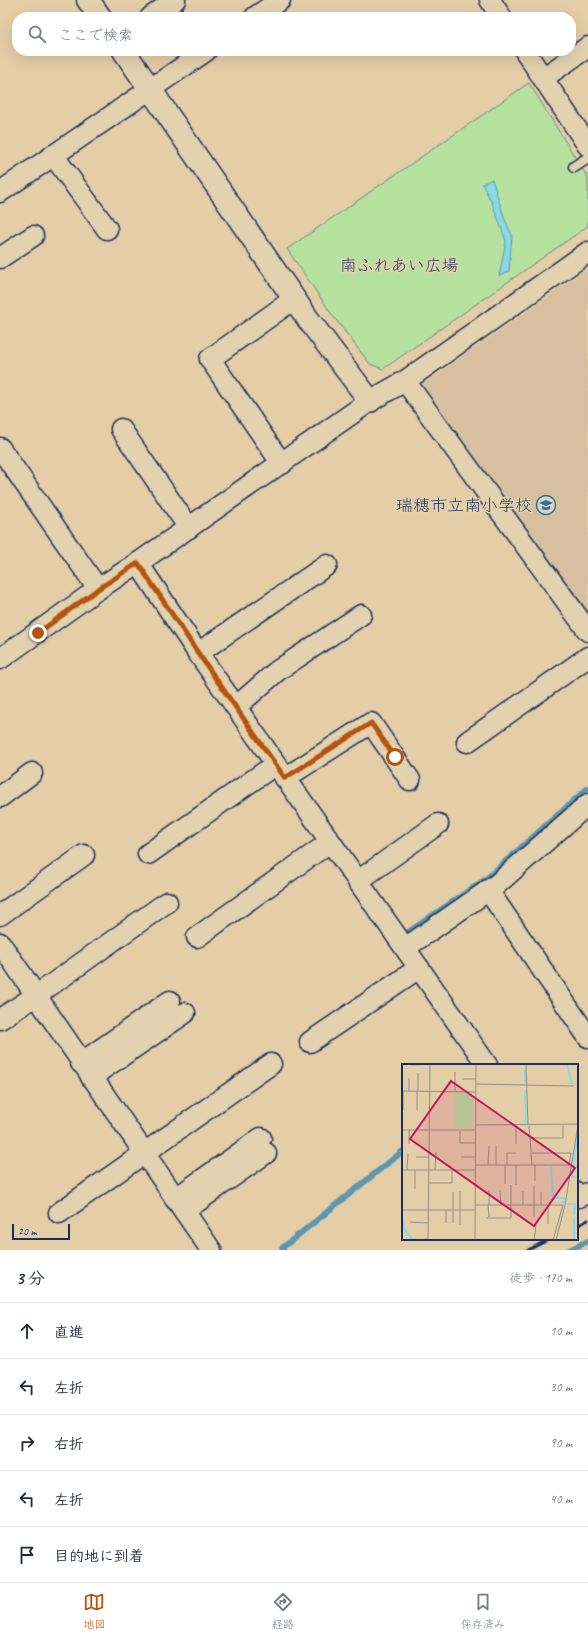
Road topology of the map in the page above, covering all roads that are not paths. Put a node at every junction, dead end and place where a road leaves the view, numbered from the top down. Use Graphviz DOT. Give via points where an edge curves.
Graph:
graph roads {
  1 [pos="88,0"];
  2 [pos="175,0"];
  3 [pos="280,0"];
  4 [pos="490,0"];
  5 [pos="96,12"];
  6 [pos="158,12"];
  7 [pos="262,12"];
  8 [pos="498,12"];
  9 [pos="588,47"];
  10 [pos="576,55"];
  11 [pos="127,56"];
  12 [pos="199,56"];
  13 [pos="528,56"];
  14 [pos="575,56"];
  15 [pos="543,78"];
  16 [pos="150,89"];
  17 [pos="588,146"];
  18 [pos="53,155"];
  19 [pos="588,158"];
  20 [pos="574,167"];
  21 [pos="0,192"];
  22 [pos="107,230"];
  23 [pos="33,236"];
  24 [pos="588,252"];
  25 [pos="0,258"];
  26 [pos="294,299"];
  27 [pos="405,381"];
  28 [pos="370,401"];
  29 [pos="121,429"];
  30 [pos="0,448"];
  31 [pos="282,464"];
  32 [pos="189,528"];
  33 [pos="138,563"];
  34 [pos="327,565"];
  35 [pos="98,589"];
  36 [pos="361,615"];
  37 [pos="588,631"];
  38 [pos="198,653"];
  39 [pos="588,657"];
  40 [pos="0,660"];
  41 [pos="236,707"];
  42 [pos="467,742"];
  43 [pos="280,771"];
  44 [pos="32,773"];
  45 [pos="410,780"];
  46 [pos="0,797"];
  47 [pos="585,812"];
  48 [pos="438,824"];
  49 [pos="330,842"];
  50 [pos="148,854"];
  51 [pos="84,855"];
  52 [pos="358,881"];
  53 [pos="488,890"];
  54 [pos="167,902"];
  55 [pos="0,915"];
  56 [pos="197,937"];
  57 [pos="0,943"];
  58 [pos="405,948"];
  59 [pos="418,968"];
  60 [pos="37,995"];
  61 [pos="177,1007"];
  62 [pos="0,1019"];
  63 [pos="588,1037"];
  64 [pos="310,1042"];
  65 [pos="271,1064"];
  66 [pos="486,1064"];
  67 [pos="86,1070"];
  68 [pos="263,1145"];
  69 [pos="144,1152"];
  70 [pos="588,1193"];
  71 [pos="578,1195"];
  72 [pos="180,1205"];
  73 [pos="59,1213"];
  74 [pos="205,1248"];
  1 -- 5 [label="street"];
  2 -- 6 [label="street"];
  3 -- 7 [label="street"];
  4 -- 8 [label="street"];
  9 -- 10 [label="street"];
  11 -- 16 [label="street"];
  12 -- 16 [label="street"];
  13 -- 15 [label="street"];
  14 -- 15 [label="street"];
  15 -- 17 [label="street"];
  16 -- 18 [label="street"];
  16 -- 26 [label="street"];
  18 -- 21 [label="street"];
  18 -- 22 [label="street"];
  19 -- 20 [label="lane"];
  23 -- 25 [label="street"];
  24 -- 27 [label="street"];
  26 -- 28 [label="street"];
  26 -- 31 [label="street" via="210,358"];
  27 -- 28 [label="street"];
  27 -- 37 [label="street"];
  28 -- 31 [label="street"];
  29 -- 32 [label="street"];
  30 -- 35 [label="street"];
  31 -- 32 [label="street"];
  32 -- 33 [label="street"];
  33 -- 35 [label="street"];
  33 -- 38 [label="street"];
  34 -- 38 [label="street"];
  35 -- 40 [label="street"];
  36 -- 41 [label="street" via="277,671"];
  38 -- 41 [label="street"];
  39 -- 42 [label="street"];
  41 -- 43 [label="street"];
  43 -- 45 [label="street" via="371,723"];
  43 -- 49 [label="street"];
  43 -- 50 [label="street"];
  44 -- 46 [label="street"];
  47 -- 53 [label="street"];
  48 -- 52 [label="street"];
  49 -- 52 [label="street"];
  49 -- 56 [label="street"];
  51 -- 55 [label="street"];
  52 -- 58 [label="street"];
  53 -- 58 [label="street"];
  53 -- 63 [label="street"];
  54 -- 60 [label="street"];
  57 -- 60 [label="street"];
  58 -- 59 [label="street"];
  59 -- 64 [label="street"];
  59 -- 66 [label="street"];
  60 -- 62 [label="street"];
  60 -- 67 [label="street"];
  61 -- 67 [label="street"];
  65 -- 69 [label="street"];
  67 -- 69 [label="street"];
  68 -- 72 [label="street"];
  69 -- 72 [label="street"];
  69 -- 73 [label="street"];
  70 -- 71 [label="street" via="579,1197"];
  72 -- 74 [label="street"];
}
